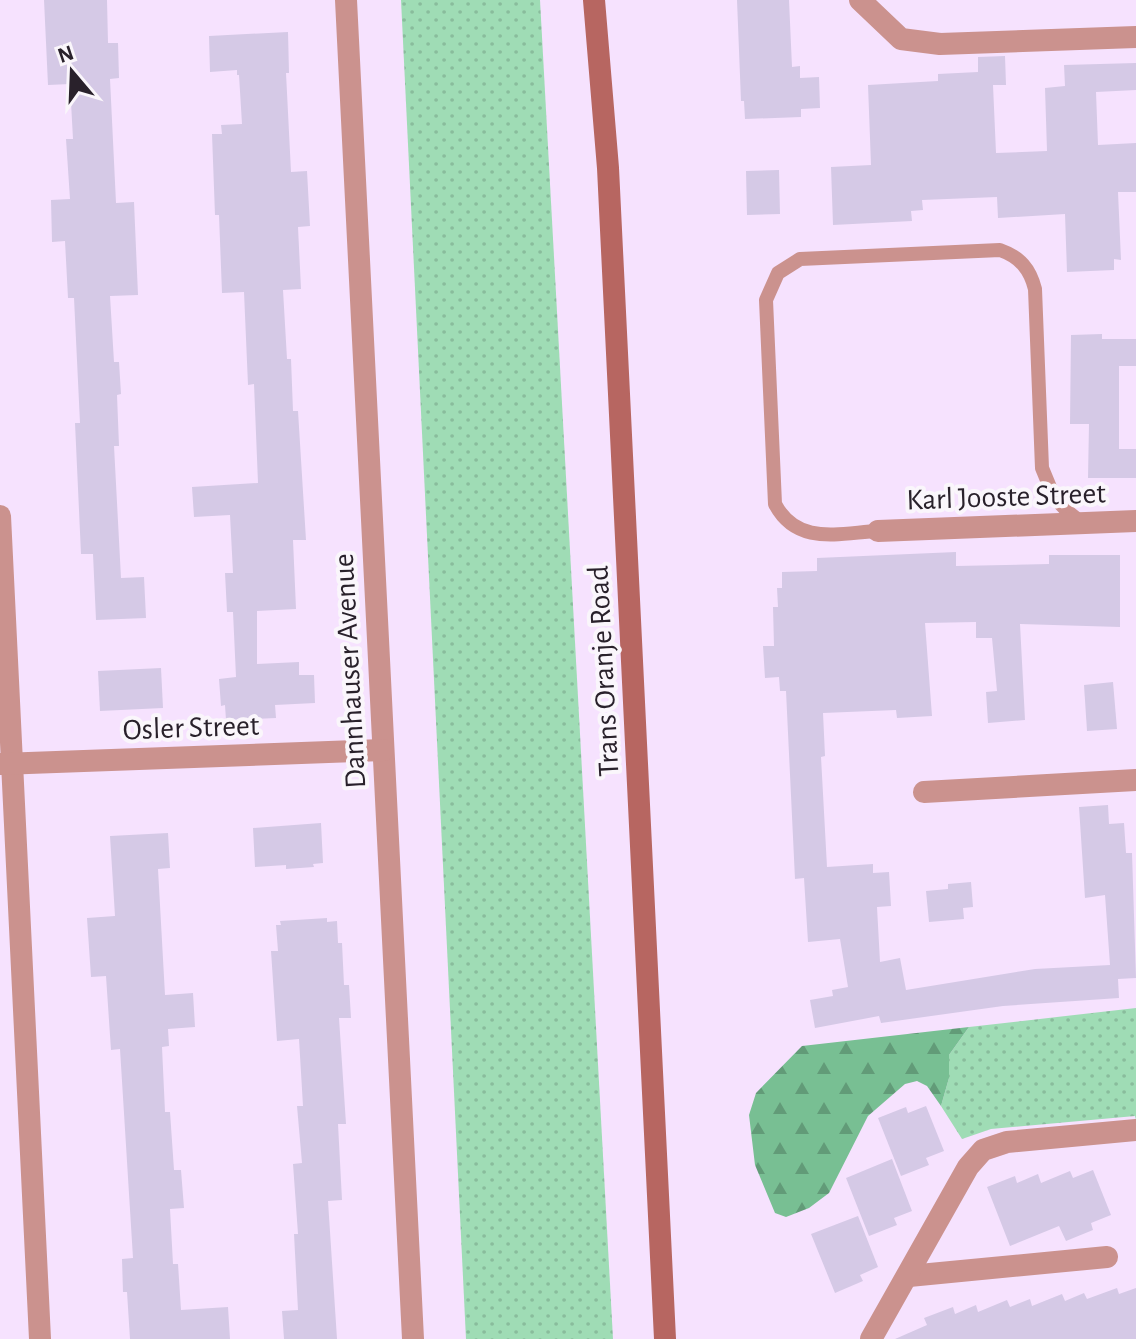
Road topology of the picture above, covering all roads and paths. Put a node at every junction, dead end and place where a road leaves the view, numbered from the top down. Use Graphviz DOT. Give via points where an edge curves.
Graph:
graph roads {
  1 [pos="346,0"];
  2 [pos="594,0"];
  3 [pos="860,0"];
  4 [pos="1136,37"];
  5 [pos="0,516"];
  6 [pos="1136,521"];
  7 [pos="1082,523"];
  8 [pos="878,531"];
  9 [pos="383,750"];
  10 [pos="7,763"];
  11 [pos="1136,780"];
  12 [pos="924,792"];
  13 [pos="1136,1130"];
  14 [pos="1107,1257"];
  15 [pos="909,1276"];
  16 [pos="40,1339"];
  17 [pos="413,1339"];
  18 [pos="665,1339"];
  19 [pos="871,1339"];
  1 -- 9 [label="street, Dannhauser Avenue"];
  2 -- 18 [label="main road, Trans Oranje Road" via="608,168"];
  3 -- 4 [label="street" via="901,39 919,42"];
  5 -- 10 [label="street"];
  6 -- 7 [label="street, Karl Jooste Street"];
  7 -- 8 [label="street, Karl Jooste Street"];
  7 -- 8 [label="lane" via="1054,497 1042,468 1035,289 1018,259 1000,250 800,259 778,273 766,300 775,504 790,525 812,534"];
  9 -- 10 [label="street, Osler Street"];
  9 -- 17 [label="street, Dannhauser Avenue"];
  10 -- 16 [label="street"];
  11 -- 12 [label="street"];
  13 -- 15 [label="street" via="1007,1142 983,1150 968,1167"];
  14 -- 15 [label="street"];
  15 -- 19 [label="street"];
}
